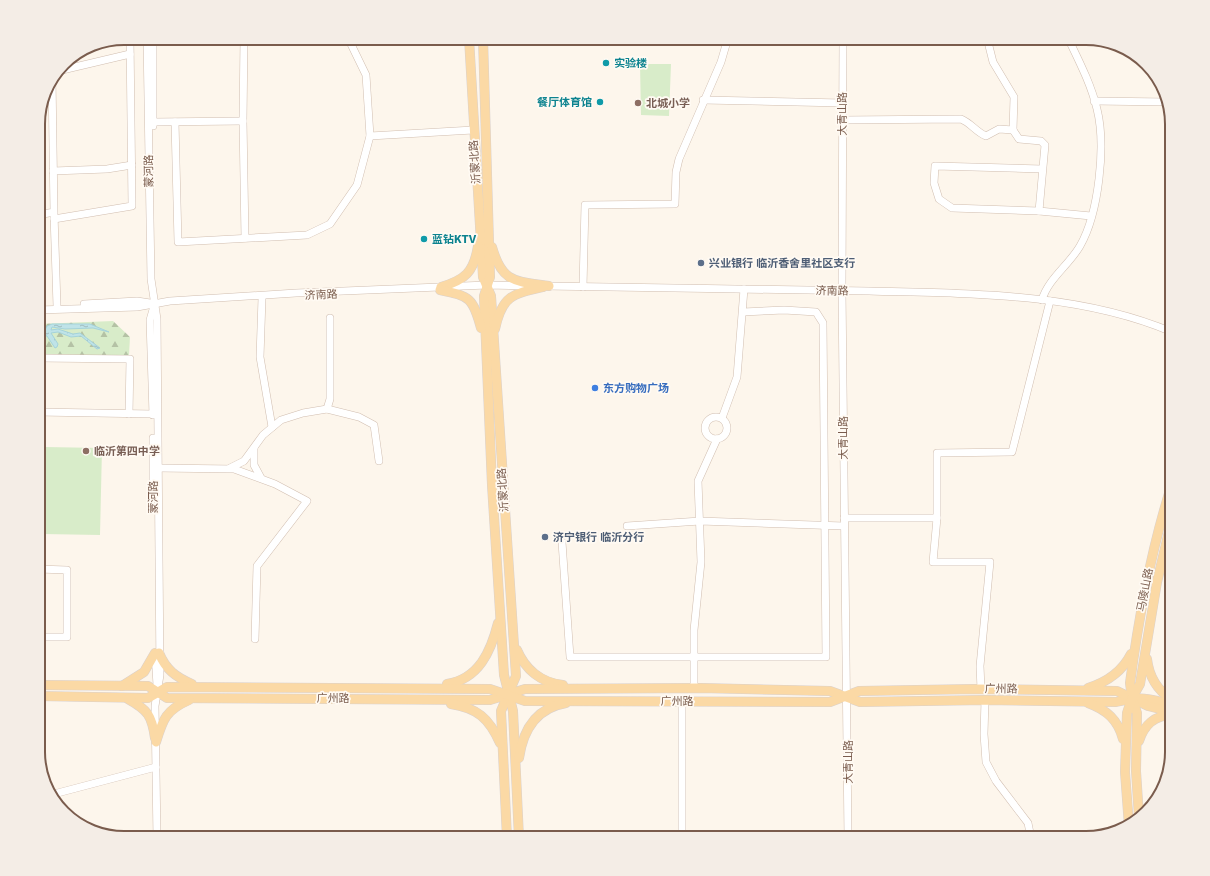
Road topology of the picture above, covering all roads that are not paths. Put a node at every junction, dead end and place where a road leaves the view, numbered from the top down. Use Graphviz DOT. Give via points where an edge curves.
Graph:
graph roads {
  1 [pos="130,45"];
  2 [pos="147,45"];
  3 [pos="153,45"];
  4 [pos="244,45"];
  5 [pos="351,45"];
  6 [pos="469,45"];
  7 [pos="483,45"];
  8 [pos="726,45"];
  9 [pos="843,45"];
  10 [pos="989,45"];
  11 [pos="1072,45"];
  12 [pos="130,54"];
  13 [pos="67,69"];
  14 [pos="52,92"];
  15 [pos="703,100"];
  16 [pos="1094,101"];
  17 [pos="1162,102"];
  18 [pos="842,103"];
  19 [pos="842,120"];
  20 [pos="243,121"];
  21 [pos="153,122"];
  22 [pos="175,122"];
  23 [pos="473,130"];
  24 [pos="1013,130"];
  25 [pos="370,136"];
  26 [pos="132,166"];
  27 [pos="1042,169"];
  28 [pos="53,171"];
  29 [pos="1039,211"];
  30 [pos="45,215"];
  31 [pos="54,215"];
  32 [pos="1091,216"];
  33 [pos="484,231"];
  34 [pos="245,238"];
  35 [pos="487,285"];
  36 [pos="548,286"];
  37 [pos="583,287"];
  38 [pos="440,288"];
  39 [pos="744,289"];
  40 [pos="842,290"];
  41 [pos="262,298"];
  42 [pos="1042,300"];
  43 [pos="1050,301"];
  44 [pos="155,303"];
  45 [pos="45,306"];
  46 [pos="57,306"];
  47 [pos="45,310"];
  48 [pos="743,312"];
  49 [pos="330,318"];
  50 [pos="1165,329"];
  51 [pos="489,343"];
  52 [pos="45,358"];
  53 [pos="327,410"];
  54 [pos="45,412"];
  55 [pos="129,414"];
  56 [pos="153,414"];
  57 [pos="722,418"];
  58 [pos="272,427"];
  59 [pos="717,439"];
  60 [pos="254,449"];
  61 [pos="379,461"];
  62 [pos="158,468"];
  63 [pos="228,469"];
  64 [pos="261,478"];
  65 [pos="1165,506"];
  66 [pos="844,518"];
  67 [pos="937,518"];
  68 [pos="700,521"];
  69 [pos="825,525"];
  70 [pos="627,526"];
  71 [pos="844,526"];
  72 [pos="562,542"];
  73 [pos="1165,548"];
  74 [pos="45,569"];
  75 [pos="500,616"];
  76 [pos="45,637"];
  77 [pos="256,639"];
  78 [pos="514,644"];
  79 [pos="1134,647"];
  80 [pos="1145,647"];
  81 [pos="157,653"];
  82 [pos="694,658"];
  83 [pos="45,684"];
  84 [pos="122,686"];
  85 [pos="197,686"];
  86 [pos="427,687"];
  87 [pos="590,688"];
  88 [pos="694,688"];
  89 [pos="981,689"];
  90 [pos="1079,690"];
  91 [pos="158,691"];
  92 [pos="1165,693"];
  93 [pos="509,694"];
  94 [pos="45,696"];
  95 [pos="846,696"];
  96 [pos="125,698"];
  97 [pos="194,698"];
  98 [pos="1132,698"];
  99 [pos="426,699"];
  100 [pos="591,700"];
  101 [pos="985,700"];
  102 [pos="1079,700"];
  103 [pos="682,701"];
  104 [pos="1165,703"];
  105 [pos="1165,710"];
  106 [pos="1165,715"];
  107 [pos="156,742"];
  108 [pos="502,746"];
  109 [pos="1126,748"];
  110 [pos="1136,752"];
  111 [pos="156,767"];
  112 [pos="516,773"];
  113 [pos="56,792"];
  114 [pos="1139,811"];
  115 [pos="1129,819"];
  116 [pos="157,831"];
  117 [pos="507,831"];
  118 [pos="519,831"];
  119 [pos="682,831"];
  120 [pos="848,831"];
  121 [pos="1030,831"];
  1 -- 12 [label="street"];
  2 -- 44 [label="street, 蒙河路" via="151,279"];
  3 -- 21 [label="street, 蒙河路"];
  4 -- 20 [label="street"];
  5 -- 25 [label="street" via="366,75"];
  6 -- 23 [label="main road, 沂蒙北路"];
  7 -- 33 [label="main road, 沂蒙北路"];
  8 -- 15 [label="street"];
  9 -- 18 [label="street, 大青山路"];
  10 -- 24 [label="street" via="993,62 1014,97"];
  11 -- 16 [label="street" via="1084,70"];
  12 -- 13 [label="street"];
  12 -- 26 [label="street"];
  14 -- 28 [label="street"];
  15 -- 18 [label="street"];
  15 -- 37 [label="street" via="679,159 675,204 584,205"];
  16 -- 17 [label="street"];
  16 -- 32 [label="street" via="1100,146 1100,177"];
  18 -- 19 [label="street, 大青山路"];
  19 -- 24 [label="street" via="961,119 970,122 978,132 986,136 999,129"];
  19 -- 40 [label="street, 大青山路"];
  20 -- 22 [label="street"];
  20 -- 34 [label="street"];
  21 -- 22 [label="street"];
  21 -- 44 [label="street, 蒙河路"];
  22 -- 34 [label="street" via="178,242"];
  23 -- 25 [label="street"];
  23 -- 33 [label="main road, 沂蒙北路"];
  24 -- 27 [label="street" via="1019,139 1041,141 1045,145"];
  25 -- 34 [label="street" via="357,185 330,224 307,235"];
  26 -- 28 [label="street"];
  26 -- 31 [label="street" via="132,206"];
  27 -- 29 [label="street"];
  27 -- 29 [label="street" via="935,166 934,183 939,199 952,208"];
  28 -- 31 [label="street"];
  29 -- 32 [label="street"];
  30 -- 31 [label="street"];
  31 -- 46 [label="street"];
  32 -- 42 [label="street" via="1080,246 1044,291"];
  33 -- 35 [label="main road, 沂蒙北路" via="490,277"];
  33 -- 36 [label="main road" via="497,264 504,274 519,281"];
  33 -- 38 [label="main road" via="467,275"];
  35 -- 36 [label="street, 济南路"];
  35 -- 38 [label="street, 济南路"];
  35 -- 51 [label="main road, 沂蒙北路" via="484,296"];
  36 -- 37 [label="street, 济南路"];
  36 -- 51 [label="main road" via="517,293 507,300"];
  37 -- 39 [label="street, 济南路"];
  38 -- 41 [label="street, 济南路"];
  38 -- 44 [label="street, 济南路" via="207,298"];
  38 -- 51 [label="main road" via="469,299 476,309"];
  39 -- 40 [label="street, 济南路"];
  39 -- 48 [label="street"];
  40 -- 42 [label="street, 济南路" via="1015,296"];
  40 -- 66 [label="street, 大青山路"];
  41 -- 44 [label="street, 济南路"];
  41 -- 58 [label="street" via="260,357"];
  42 -- 43 [label="street, 济南路"];
  43 -- 50 [label="street, 济南路" via="1095,307"];
  43 -- 67 [label="street" via="1012,452 937,453"];
  44 -- 46 [label="street, 济南路" via="137,301"];
  44 -- 47 [label="street, 济南路" via="137,307"];
  44 -- 56 [label="street, 蒙河路" via="150,320"];
  44 -- 62 [label="street, 蒙河路"];
  45 -- 46 [label="street, 济南路"];
  48 -- 57 [label="street" via="737,377"];
  48 -- 69 [label="street" via="816,312 823,323"];
  49 -- 53 [label="street" via="330,399"];
  51 -- 75 [label="main road, 沂蒙北路" via="492,485"];
  51 -- 78 [label="main road, 沂蒙北路"];
  52 -- 55 [label="street" via="130,359"];
  53 -- 58 [label="street" via="302,413 282,420"];
  53 -- 61 [label="street" via="359,417 374,425"];
  54 -- 55 [label="street"];
  55 -- 56 [label="street"];
  56 -- 81 [label="street, 蒙河路"];
  57 -- 59 [label="street" via="727,429 724,435"];
  57 -- 59 [label="street" via="712,418 706,424 708,434"];
  58 -- 60 [label="street"];
  59 -- 68 [label="street" via="698,481"];
  60 -- 63 [label="street" via="244,461"];
  60 -- 64 [label="street" via="254,465"];
  62 -- 63 [label="street"];
  62 -- 81 [label="street, 蒙河路"];
  63 -- 64 [label="street"];
  64 -- 77 [label="street" via="307,501 257,566"];
  65 -- 79 [label="main road, 马陵山路" via="1146,580"];
  66 -- 67 [label="street"];
  66 -- 71 [label="street, 大青山路"];
  67 -- 89 [label="street" via="934,562 990,562 980,666"];
  68 -- 69 [label="street"];
  68 -- 70 [label="street"];
  68 -- 82 [label="street" via="701,562 694,630"];
  69 -- 71 [label="street"];
  69 -- 82 [label="street" via="826,657"];
  71 -- 95 [label="street, 大青山路"];
  72 -- 82 [label="street" via="570,657"];
  73 -- 80 [label="main road, 马陵山路"];
  74 -- 76 [label="street" via="67,570 67,637"];
  75 -- 86 [label="main road" via="487,656 467,678 454,683"];
  75 -- 93 [label="main road, 沂蒙北路" via="504,675"];
  78 -- 87 [label="main road" via="530,671 544,680 558,685"];
  78 -- 93 [label="main road, 沂蒙北路" via="516,676"];
  79 -- 90 [label="main road" via="1126,664 1114,675 1101,684"];
  79 -- 98 [label="main road, 马陵山路" via="1130,683"];
  80 -- 92 [label="main road" via="1148,669 1155,684"];
  80 -- 98 [label="main road, 马陵山路" via="1140,684"];
  81 -- 84 [label="main road" via="144,672"];
  81 -- 85 [label="main road" via="170,672 179,679"];
  81 -- 91 [label="street, 蒙河路" via="155,675"];
  82 -- 88 [label="street"];
  83 -- 84 [label="main road, 广州路"];
  84 -- 91 [label="main road, 广州路" via="148,686"];
  85 -- 86 [label="main road, 广州路"];
  85 -- 91 [label="main road, 广州路" via="167,687"];
  86 -- 93 [label="main road, 广州路" via="490,689"];
  87 -- 88 [label="main road, 广州路"];
  87 -- 93 [label="main road, 广州路" via="524,689"];
  88 -- 95 [label="main road, 广州路" via="830,691"];
  89 -- 90 [label="main road, 广州路"];
  89 -- 95 [label="main road, 广州路" via="859,691"];
  90 -- 98 [label="main road, 广州路" via="1117,691"];
  91 -- 96 [label="main road, 广州路" via="148,698"];
  91 -- 97 [label="main road, 广州路" via="167,698"];
  91 -- 107 [label="street, 蒙河路"];
  93 -- 99 [label="main road, 广州路" via="490,700"];
  93 -- 100 [label="main road, 广州路" via="525,701"];
  93 -- 108 [label="main road, 沂蒙北路" via="502,711"];
  93 -- 112 [label="main road, 沂蒙北路" via="513,711"];
  94 -- 96 [label="main road, 广州路"];
  95 -- 101 [label="main road, 广州路" via="860,702"];
  95 -- 103 [label="main road, 广州路" via="830,702"];
  95 -- 120 [label="street, 大青山路"];
  96 -- 107 [label="main road" via="146,710 153,720"];
  97 -- 99 [label="main road, 广州路"];
  97 -- 107 [label="main road" via="170,710 163,720"];
  98 -- 102 [label="main road, 广州路" via="1116,702"];
  98 -- 104 [label="main road, 广州路" via="1149,698"];
  98 -- 105 [label="main road, 广州路"];
  98 -- 109 [label="main road, 马陵山路" via="1127,712"];
  98 -- 110 [label="main road, 马陵山路" via="1137,713"];
  99 -- 108 [label="main road" via="467,706 484,717"];
  100 -- 103 [label="main road, 广州路"];
  100 -- 112 [label="main road" via="560,704 533,720 525,734"];
  101 -- 102 [label="main road, 广州路"];
  101 -- 121 [label="street" via="986,762 996,781 1028,824"];
  102 -- 109 [label="main road" via="1099,707 1111,716 1120,727"];
  103 -- 119 [label="street"];
  106 -- 110 [label="main road" via="1152,720 1142,730"];
  107 -- 111 [label="street, 蒙河路"];
  108 -- 117 [label="main road, 沂蒙北路"];
  109 -- 115 [label="main road, 马陵山路"];
  110 -- 114 [label="main road, 马陵山路"];
  111 -- 113 [label="street"];
  111 -- 116 [label="street, 蒙河路"];
  112 -- 118 [label="main road, 沂蒙北路"];
}
